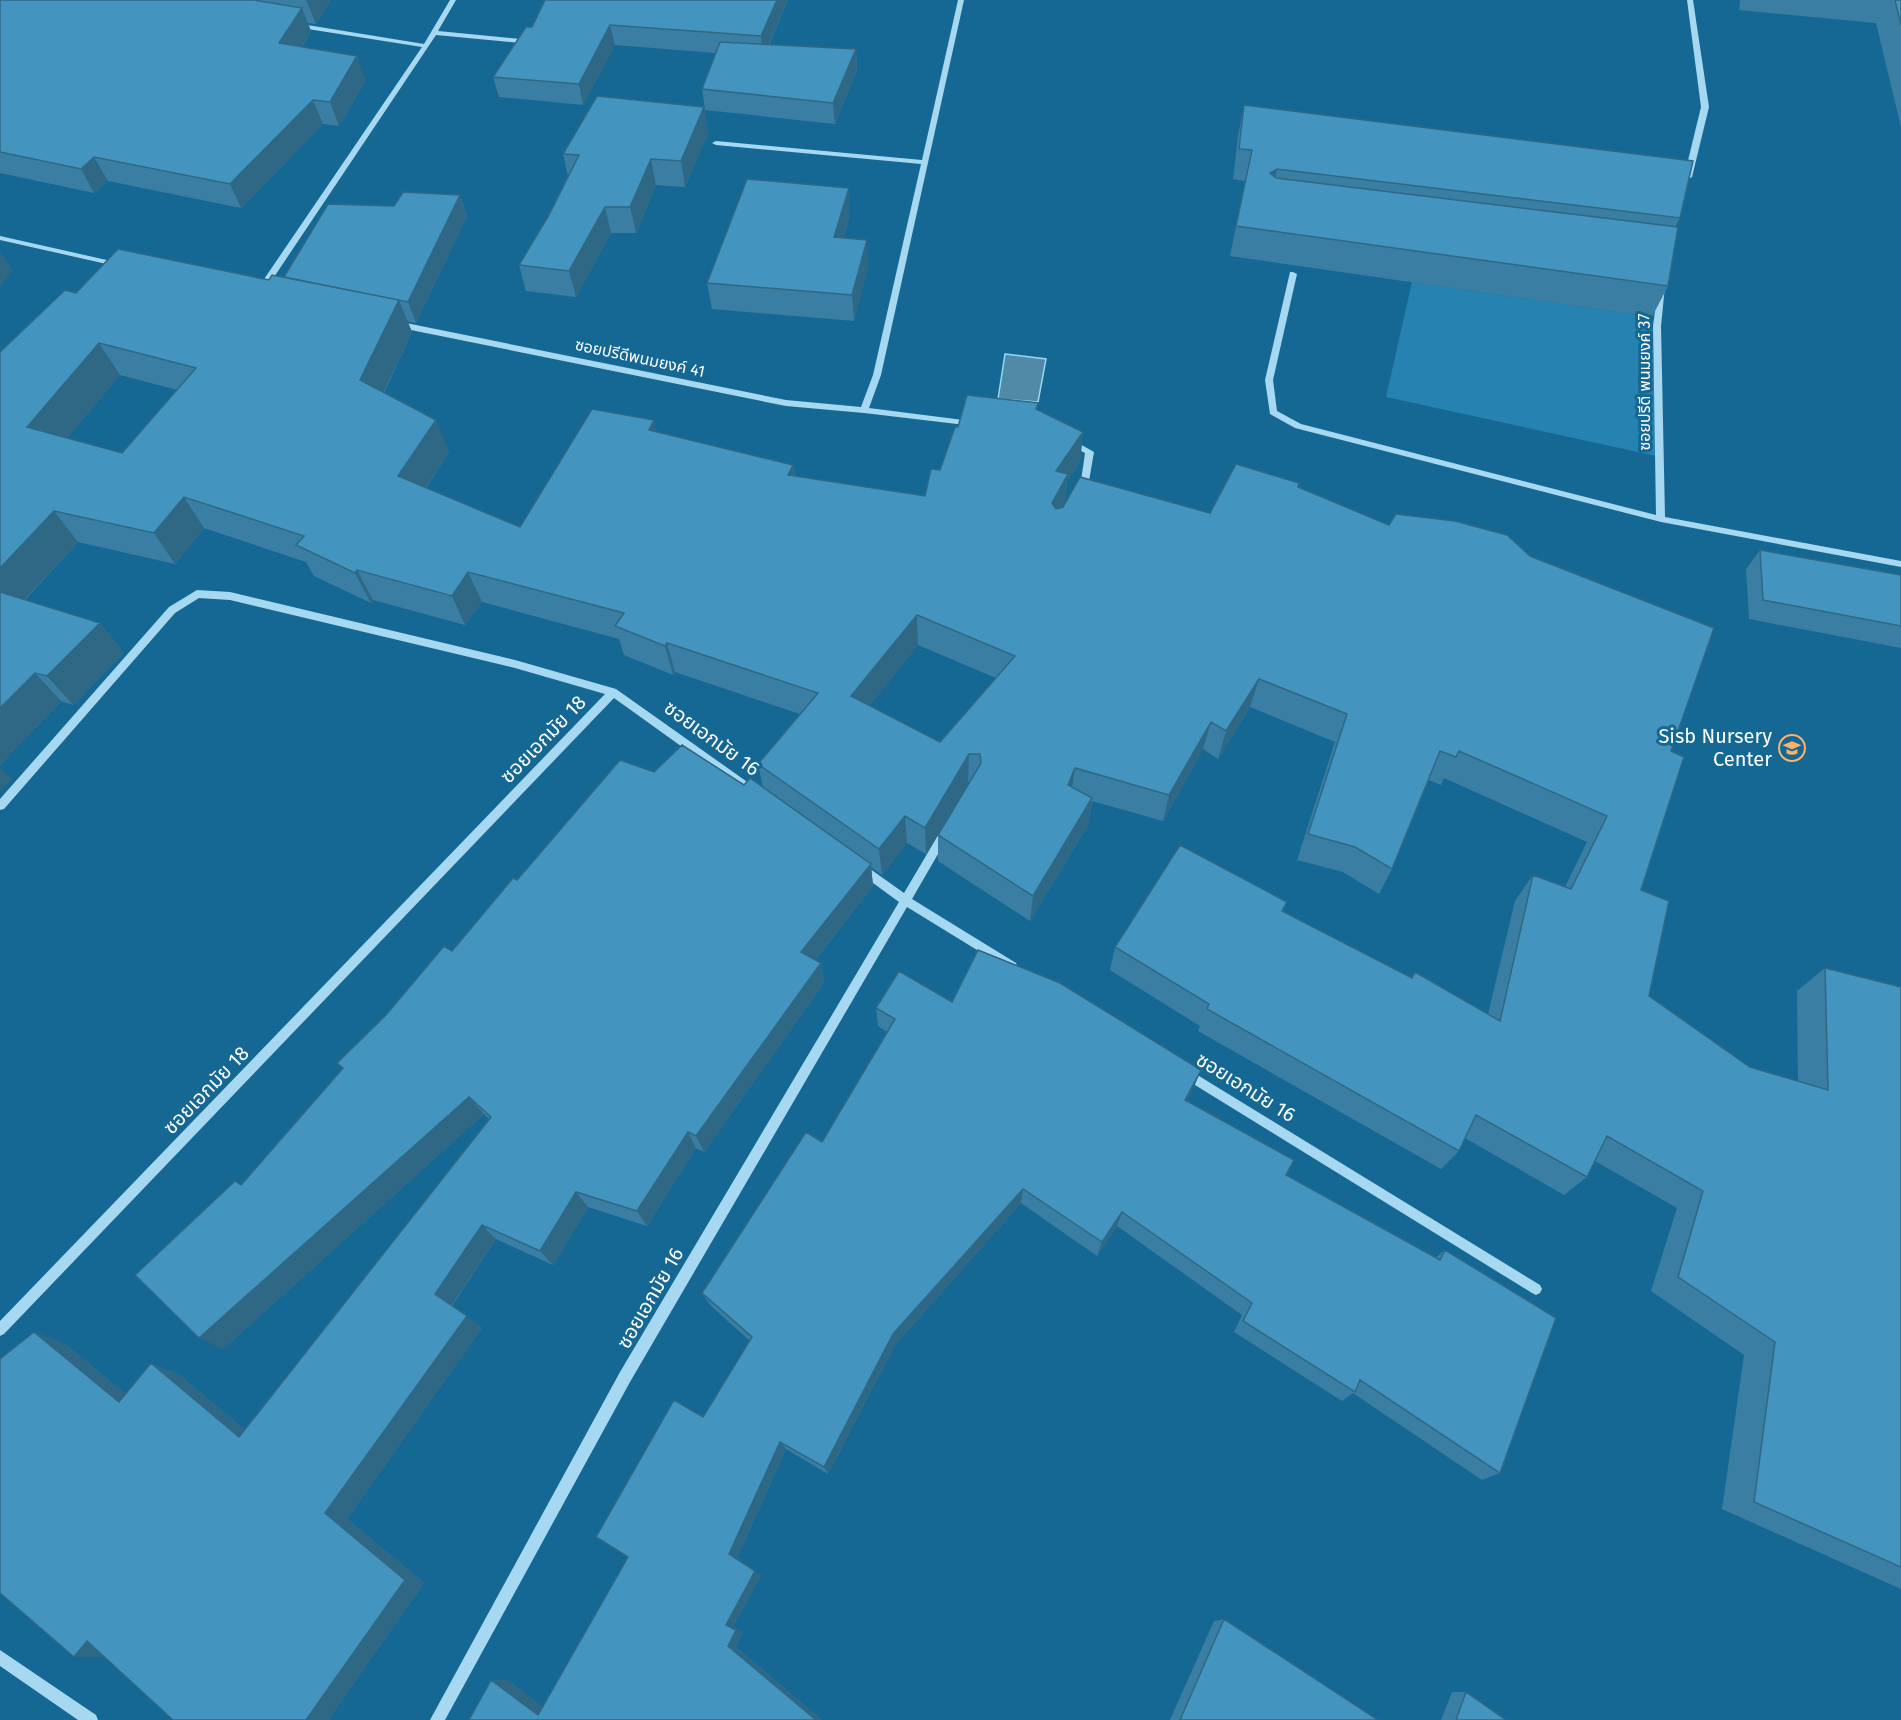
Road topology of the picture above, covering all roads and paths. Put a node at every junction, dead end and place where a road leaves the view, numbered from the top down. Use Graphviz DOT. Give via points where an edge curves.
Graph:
graph roads {
  1 [pos="453,0"];
  2 [pos="961,0"];
  3 [pos="1690,0"];
  4 [pos="285,23"];
  5 [pos="434,33"];
  6 [pos="531,42"];
  7 [pos="426,46"];
  8 [pos="716,143"];
  9 [pos="924,162"];
  10 [pos="1687,182"];
  11 [pos="0,238"];
  12 [pos="129,267"];
  13 [pos="1293,274"];
  14 [pos="1664,276"];
  15 [pos="269,298"];
  16 [pos="387,322"];
  17 [pos="864,410"];
  18 [pos="980,425"];
  19 [pos="1058,436"];
  20 [pos="1075,499"];
  21 [pos="1661,519"];
  22 [pos="1901,564"];
  23 [pos="613,692"];
  24 [pos="769,803"];
  25 [pos="0,806"];
  26 [pos="951,824"];
  27 [pos="857,866"];
  28 [pos="906,901"];
  29 [pos="1028,976"];
  30 [pos="1170,1063"];
  31 [pos="1536,1289"];
  32 [pos="0,1330"];
  33 [pos="0,1657"];
  34 [pos="91,1720"];
  35 [pos="437,1720"];
  1 -- 5 [label="street"];
  2 -- 9 [label="street"];
  3 -- 10 [label="street" via="1705,107"];
  4 -- 7 [label="street"];
  5 -- 6 [label="street"];
  5 -- 7 [label="street"];
  7 -- 15 [label="street" via="258,296"];
  8 -- 9 [label="street"];
  9 -- 17 [label="street" via="877,375"];
  11 -- 12 [label="street"];
  13 -- 21 [label="street" via="1269,380 1273,412 1298,426"];
  14 -- 21 [label="street, ซอยปรีดี พนมยงค์ 37" via="1657,326"];
  16 -- 17 [label="street, ซอยปรีดีพนมยงค์ 41" via="786,403"];
  17 -- 18 [label="street, ซอยปรีดีพนมยงค์ 41"];
  19 -- 20 [label="street" via="1090,452 1085,481"];
  21 -- 22 [label="street"];
  23 -- 24 [label="street, ซอยเอกมัย 16"];
  23 -- 25 [label="street, ซอยเอกมัย 18" via="515,664 230,596 197,594 172,610"];
  23 -- 32 [label="street, ซอยเอกมัย 18"];
  26 -- 28 [label="street, ซอยเอกมัย 16"];
  27 -- 28 [label="street"];
  28 -- 29 [label="street"];
  28 -- 35 [label="street, ซอยเอกมัย 16" via="625,1377"];
  30 -- 31 [label="street, ซอยเอกมัย 16"];
  33 -- 34 [label="street"];
}
